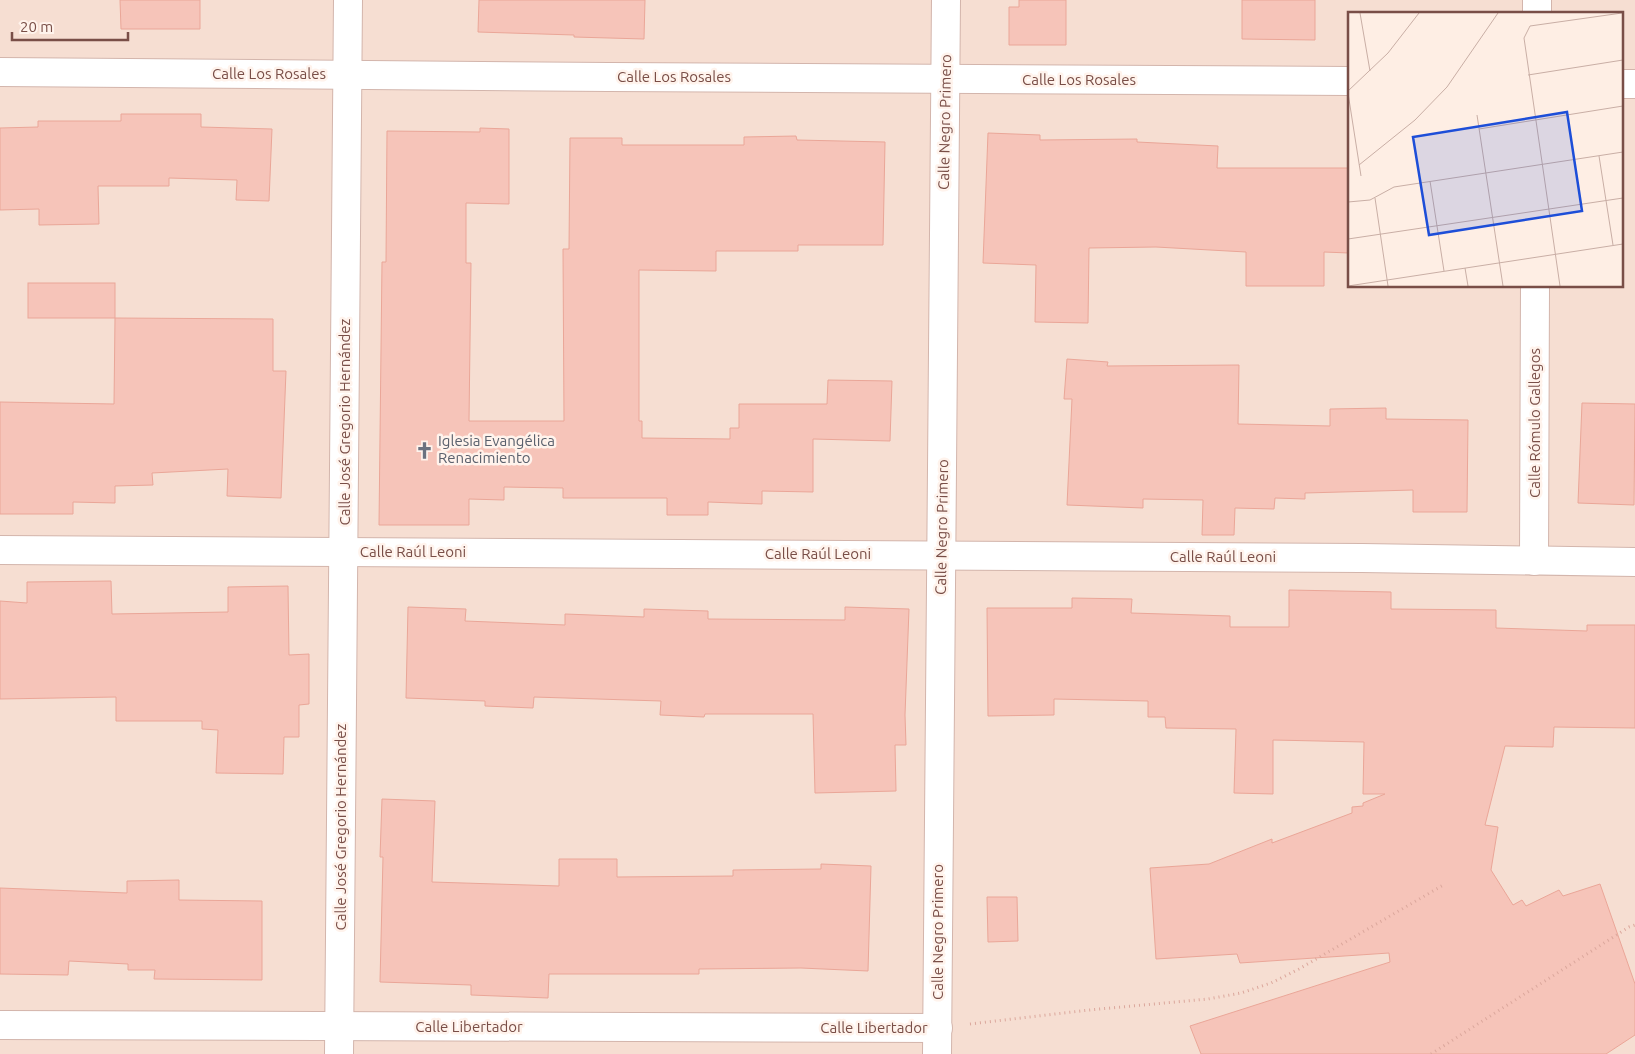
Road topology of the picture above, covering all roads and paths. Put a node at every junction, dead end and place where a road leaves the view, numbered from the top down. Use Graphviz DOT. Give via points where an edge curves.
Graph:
graph roads {
  1 [pos="348,0"];
  2 [pos="946,0"];
  3 [pos="0,72"];
  4 [pos="347,74"];
  5 [pos="946,79"];
  6 [pos="1348,81"];
  7 [pos="1622,84"];
  8 [pos="1635,84"];
  9 [pos="1536,288"];
  10 [pos="0,550"];
  11 [pos="344,552"];
  12 [pos="942,555"];
  13 [pos="1534,561"];
  14 [pos="1635,562"];
  15 [pos="1445,884"];
  16 [pos="1635,925"];
  17 [pos="0,1025"];
  18 [pos="340,1026"];
  19 [pos="938,1041"];
  20 [pos="339,1054"];
  21 [pos="1432,1054"];
  1 -- 4 [label="street, Calle José Gregorio Hernández"];
  2 -- 5 [label="street, Calle Negro Primero"];
  3 -- 4 [label="street, Calle Los Rosales"];
  4 -- 5 [label="street, Calle Los Rosales"];
  4 -- 11 [label="street, Calle José Gregorio Hernández"];
  5 -- 6 [label="street, Calle Los Rosales"];
  5 -- 12 [label="street, Calle Negro Primero"];
  7 -- 8 [label="street"];
  9 -- 13 [label="street, Calle Rómulo Gallegos"];
  10 -- 11 [label="street, Calle Raúl Leoni"];
  11 -- 12 [label="street, Calle Raúl Leoni"];
  11 -- 18 [label="street, Calle José Gregorio Hernández"];
  12 -- 13 [label="street, Calle Raúl Leoni"];
  12 -- 19 [label="street, Calle Negro Primero"];
  13 -- 14 [label="street, Calle Raúl Leoni"];
  15 -- 19 [label="path" via="1299,969 1240,993 1089,1010"];
  16 -- 21 [label="path"];
  17 -- 18 [label="street, Calle Libertador"];
  18 -- 19 [label="street, Calle Libertador"];
  18 -- 20 [label="street, Calle José Gregorio Hernández"];
}
